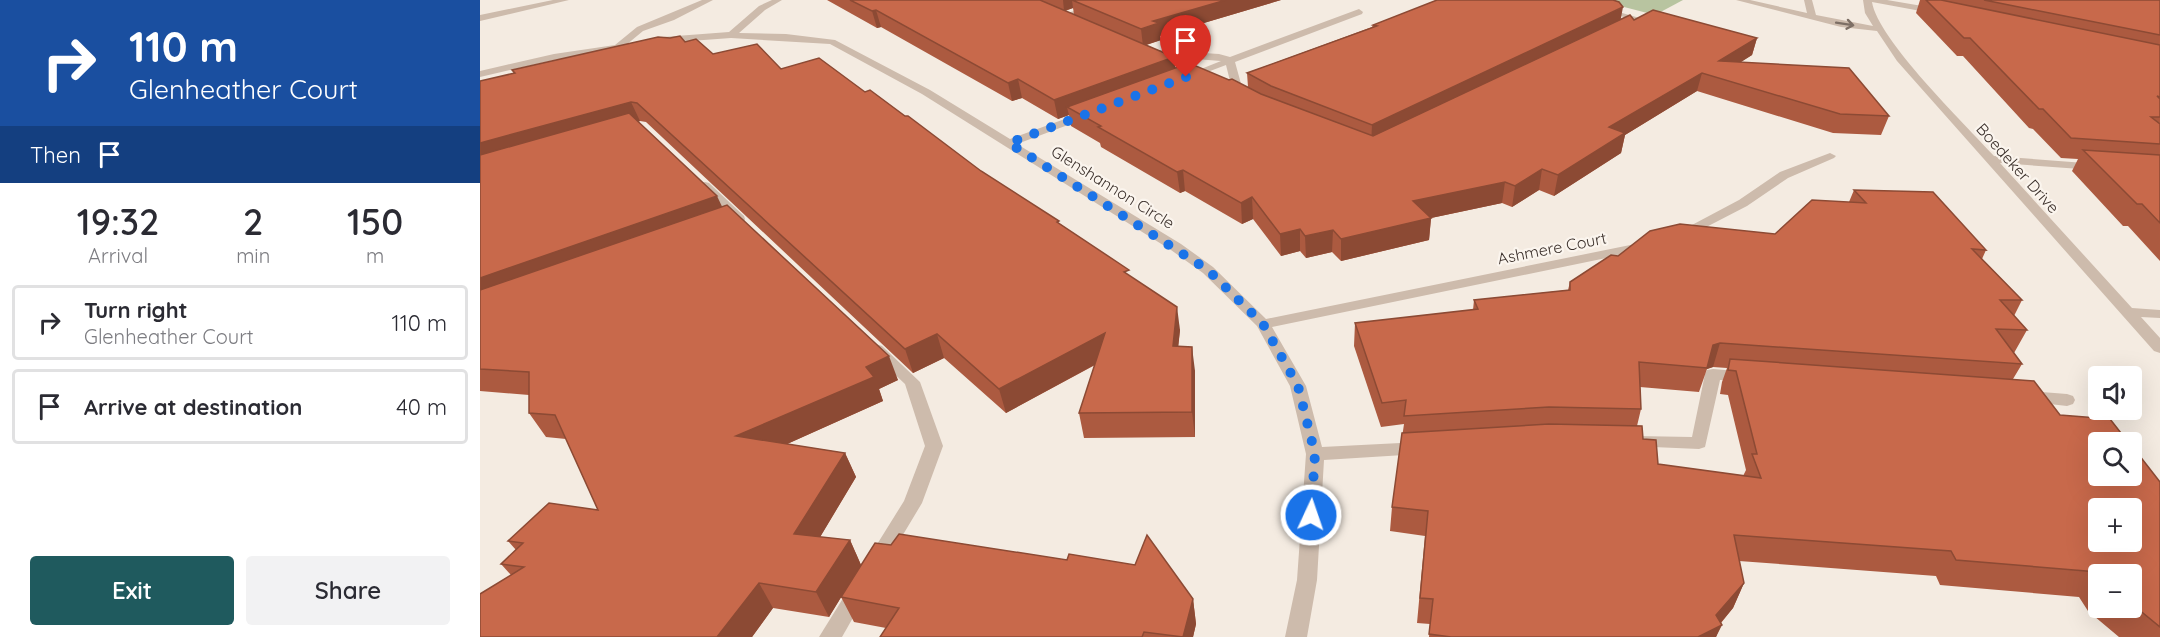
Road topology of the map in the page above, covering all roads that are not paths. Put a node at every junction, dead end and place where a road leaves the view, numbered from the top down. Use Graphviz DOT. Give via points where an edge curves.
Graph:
graph roads {
  1 [pos="565,0"];
  2 [pos="709,0"];
  3 [pos="778,0"];
  4 [pos="1016,0"];
  5 [pos="1116,0"];
  6 [pos="1567,0"];
  7 [pos="1740,0"];
  8 [pos="1808,0"];
  9 [pos="1867,0"];
  10 [pos="1872,0"];
  11 [pos="1359,12"];
  12 [pos="1948,14"];
  13 [pos="1060,16"];
  14 [pos="1812,17"];
  15 [pos="480,18"];
  16 [pos="1078,24"];
  17 [pos="1617,29"];
  18 [pos="1879,29"];
  19 [pos="731,35"];
  20 [pos="650,42"];
  21 [pos="639,44"];
  22 [pos="616,48"];
  23 [pos="1134,49"];
  24 [pos="1230,60"];
  25 [pos="480,74"];
  26 [pos="1175,81"];
  27 [pos="1257,104"];
  28 [pos="1098,110"];
  29 [pos="1009,143"];
  30 [pos="1830,156"];
  31 [pos="1988,159"];
  32 [pos="2105,167"];
  33 [pos="691,173"];
  34 [pos="739,223"];
  35 [pos="2127,312"];
  36 [pos="2160,314"];
  37 [pos="1263,324"];
  38 [pos="869,342"];
  39 [pos="2160,348"];
  40 [pos="1760,377"];
  41 [pos="2008,395"];
  42 [pos="2067,400"];
  43 [pos="1616,441"];
  44 [pos="1441,446"];
  45 [pos="1315,454"];
  46 [pos="830,637"];
  47 [pos="1296,637"];
  1 -- 15 [label="street"];
  2 -- 22 [label="street" via="640,29"];
  3 -- 19 [label="street" via="762,8"];
  4 -- 13 [label="street"];
  5 -- 13 [label="street"];
  6 -- 17 [label="street" via="1639,19"];
  7 -- 14 [label="street"];
  8 -- 14 [label="street"];
  9 -- 18 [label="street, Boedeker Drive" via="1869,13"];
  10 -- 12 [label="street"];
  11 -- 24 [label="street"];
  13 -- 16 [label="street"];
  14 -- 18 [label="street, one-way"];
  18 -- 31 [label="street, Boedeker Drive"];
  19 -- 20 [label="street, Glenshannon Circle"];
  19 -- 29 [label="street, Glenshannon Circle" via="832,42 926,92"];
  21 -- 22 [label="street"];
  22 -- 25 [label="street"];
  23 -- 24 [label="street"];
  24 -- 26 [label="street"];
  24 -- 27 [label="street" via="1238,93"];
  28 -- 29 [label="street"];
  29 -- 37 [label="street, Glenshannon Circle" via="1208,270"];
  30 -- 37 [label="street, Ashmere Court" via="1784,175 1743,203 1660,243"];
  31 -- 32 [label="street"];
  31 -- 35 [label="street, Boedeker Drive"];
  33 -- 34 [label="street"];
  35 -- 36 [label="street"];
  35 -- 39 [label="street, Boedeker Drive"];
  37 -- 45 [label="street, Glenshannon Circle" via="1298,386"];
  38 -- 46 [label="street" via="912,382 934,446 913,503"];
  40 -- 43 [label="street" via="1713,374 1699,443"];
  41 -- 42 [label="street"];
  44 -- 45 [label="street"];
  45 -- 47 [label="street, Glenshannon Circle" via="1307,580"];
}
